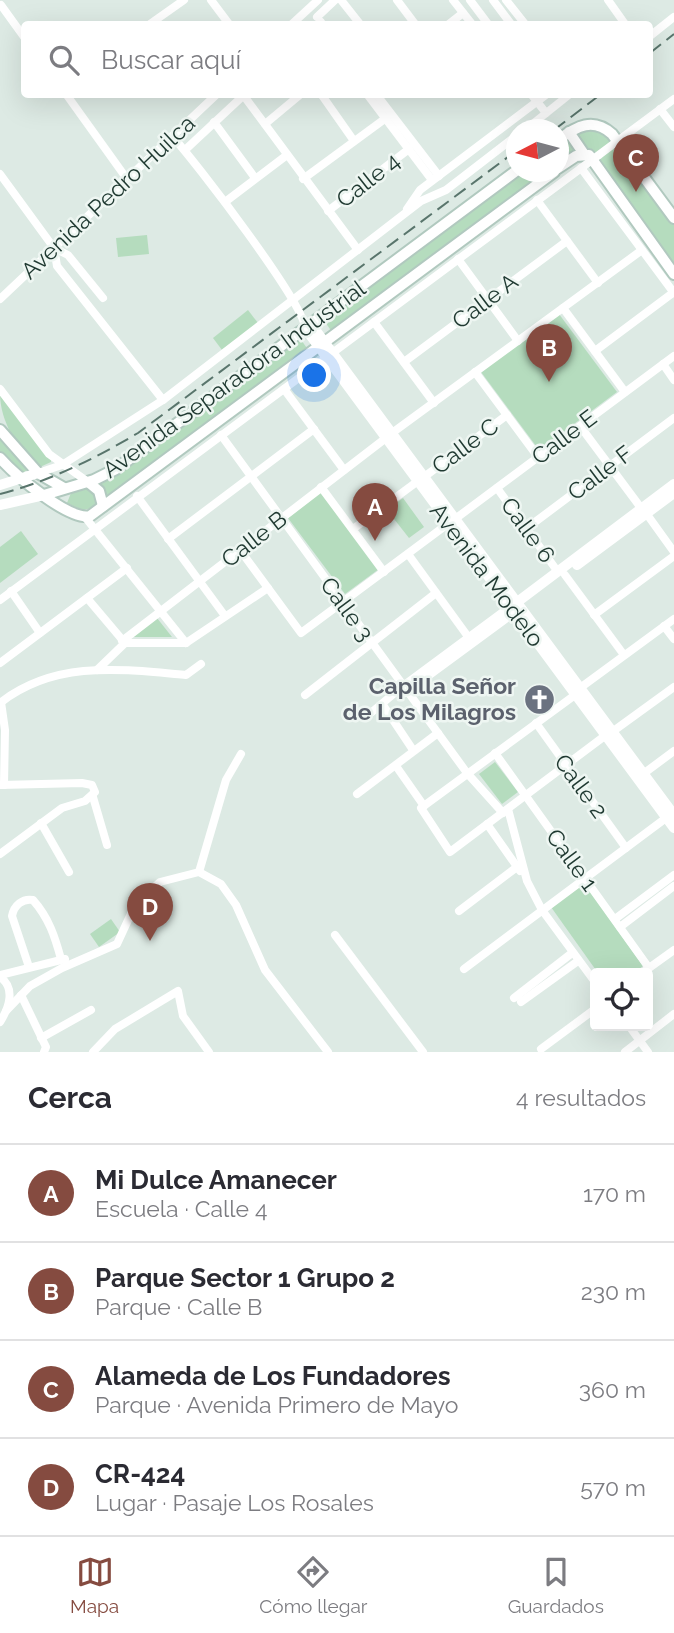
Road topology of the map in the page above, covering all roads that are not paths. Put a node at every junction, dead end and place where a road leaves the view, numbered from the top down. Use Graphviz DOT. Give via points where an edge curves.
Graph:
graph roads {
  1 [pos="184,0"];
  2 [pos="211,0"];
  3 [pos="318,0"];
  4 [pos="335,0"];
  5 [pos="341,0"];
  6 [pos="397,0"];
  7 [pos="453,0"];
  8 [pos="470,0"];
  9 [pos="492,0"];
  10 [pos="506,0"];
  11 [pos="608,0"];
  12 [pos="3,4"];
  13 [pos="309,8"];
  14 [pos="463,13"];
  15 [pos="674,18"];
  16 [pos="154,21"];
  17 [pos="227,21"];
  18 [pos="295,21"];
  19 [pos="319,21"];
  20 [pos="321,21"];
  21 [pos="358,21"];
  22 [pos="413,21"];
  23 [pos="453,21"];
  24 [pos="470,21"];
  25 [pos="486,21"];
  26 [pos="509,21"];
  27 [pos="523,21"];
  28 [pos="623,21"];
  29 [pos="21,32"];
  30 [pos="653,33"];
  31 [pos="69,98"];
  32 [pos="213,98"];
  33 [pos="242,98"];
  34 [pos="247,98"];
  35 [pos="296,98"];
  36 [pos="324,98"];
  37 [pos="370,98"];
  38 [pos="379,98"];
  39 [pos="539,98"];
  40 [pos="564,98"];
  41 [pos="674,99"];
  42 [pos="660,108"];
  43 [pos="549,111"];
  44 [pos="386,118"];
  45 [pos="539,119"];
  46 [pos="214,122"];
  47 [pos="265,124"];
  48 [pos="674,127"];
  49 [pos="569,132"];
  50 [pos="172,136"];
  51 [pos="354,141"];
  52 [pos="617,141"];
  53 [pos="506,144"];
  54 [pos="409,149"];
  55 [pos="185,150"];
  56 [pos="286,155"];
  57 [pos="588,157"];
  58 [pos="569,164"];
  59 [pos="581,168"];
  60 [pos="0,174"];
  61 [pos="255,178"];
  62 [pos="436,178"];
  63 [pos="506,178"];
  64 [pos="303,179"];
  65 [pos="127,180"];
  66 [pos="541,182"];
  67 [pos="537,200"];
  68 [pos="225,202"];
  69 [pos="328,211"];
  70 [pos="401,217"];
  71 [pos="674,218"];
  72 [pos="567,241"];
  73 [pos="54,248"];
  74 [pos="358,250"];
  75 [pos="642,250"];
  76 [pos="458,259"];
  77 [pos="674,274"];
  78 [pos="598,282"];
  79 [pos="674,293"];
  80 [pos="103,298"];
  81 [pos="0,299"];
  82 [pos="488,299"];
  83 [pos="292,301"];
  84 [pos="563,308"];
  85 [pos="374,322"];
  86 [pos="307,324"];
  87 [pos="518,341"];
  88 [pos="321,345"];
  89 [pos="596,351"];
  90 [pos="329,355"];
  91 [pos="674,356"];
  92 [pos="404,362"];
  93 [pos="663,364"];
  94 [pos="475,372"];
  95 [pos="674,380"];
  96 [pos="0,389"];
  97 [pos="284,389"];
  98 [pos="625,392"];
  99 [pos="163,400"];
  100 [pos="434,403"];
  101 [pos="507,415"];
  102 [pos="674,418"];
  103 [pos="580,426"];
  104 [pos="314,429"];
  105 [pos="0,430"];
  106 [pos="221,435"];
  107 [pos="389,436"];
  108 [pos="538,457"];
  109 [pos="1,459"];
  110 [pos="62,465"];
  111 [pos="609,466"];
  112 [pos="344,470"];
  113 [pos="0,473"];
  114 [pos="38,473"];
  115 [pos="251,477"];
  116 [pos="22,479"];
  117 [pos="421,479"];
  118 [pos="88,482"];
  119 [pos="674,484"];
  120 [pos="0,485"];
  121 [pos="75,485"];
  122 [pos="321,487"];
  123 [pos="64,488"];
  124 [pos="497,488"];
  125 [pos="674,493"];
  126 [pos="44,495"];
  127 [pos="137,496"];
  128 [pos="0,505"];
  129 [pos="103,506"];
  130 [pos="64,508"];
  131 [pos="643,511"];
  132 [pos="85,517"];
  133 [pos="281,518"];
  134 [pos="452,521"];
  135 [pos="95,527"];
  136 [pos="527,528"];
  137 [pos="353,529"];
  138 [pos="168,539"];
  139 [pos="240,550"];
  140 [pos="408,554"];
  141 [pos="674,554"];
  142 [pos="127,568"];
  143 [pos="384,572"];
  144 [pos="561,573"];
  145 [pos="199,581"];
  146 [pos="268,587"];
  147 [pos="11,591"];
  148 [pos="436,593"];
  149 [pos="88,598"];
  150 [pos="0,600"];
  151 [pos="342,603"];
  152 [pos="516,607"];
  153 [pos="161,611"];
  154 [pos="594,615"];
  155 [pos="225,616"];
  156 [pos="674,619"];
  157 [pos="664,626"];
  158 [pos="40,634"];
  159 [pos="469,638"];
  160 [pos="674,639"];
  161 [pos="123,642"];
  162 [pos="371,642"];
  163 [pos="186,643"];
  164 [pos="624,655"];
  165 [pos="0,663"];
  166 [pos="201,664"];
  167 [pos="97,671"];
  168 [pos="674,687"];
  169 [pos="405,689"];
  170 [pos="578,691"];
  171 [pos="305,695"];
  172 [pos="1,702"];
  173 [pos="383,705"];
  174 [pos="366,717"];
  175 [pos="536,723"];
  176 [pos="438,733"];
  177 [pos="609,734"];
  178 [pos="413,750"];
  179 [pos="674,751"];
  180 [pos="495,753"];
  181 [pos="241,754"];
  182 [pos="566,765"];
  183 [pos="396,766"];
  184 [pos="467,773"];
  185 [pos="643,774"];
  186 [pos="2,785"];
  187 [pos="357,794"];
  188 [pos="525,795"];
  189 [pos="93,797"];
  190 [pos="424,806"];
  191 [pos="505,811"];
  192 [pos="670,817"];
  193 [pos="41,822"];
  194 [pos="487,824"];
  195 [pos="674,828"];
  196 [pos="107,845"];
  197 [pos="626,848"];
  198 [pos="0,854"];
  199 [pos="517,867"];
  200 [pos="69,872"];
  201 [pos="199,872"];
  202 [pos="674,875"];
  203 [pos="585,878"];
  204 [pos="527,881"];
  205 [pos="674,886"];
  206 [pos="542,910"];
  207 [pos="459,911"];
  208 [pos="617,923"];
  209 [pos="335,935"];
  210 [pos="674,950"];
  211 [pos="575,957"];
  212 [pos="61,959"];
  213 [pos="81,959"];
  214 [pos="29,967"];
  215 [pos="644,968"];
  216 [pos="650,968"];
  217 [pos="464,969"];
  218 [pos="0,976"];
  219 [pos="590,976"];
  220 [pos="21,995"];
  221 [pos="517,1000"];
  222 [pos="92,1010"];
  223 [pos="6,1011"];
  224 [pos="590,1013"];
  225 [pos="674,1014"];
  226 [pos="0,1022"];
  227 [pos="633,1031"];
  228 [pos="41,1038"];
  229 [pos="640,1040"];
  230 [pos="541,1049"];
  231 [pos="44,1052"];
  232 [pos="93,1052"];
  233 [pos="209,1052"];
  234 [pos="328,1052"];
  235 [pos="423,1052"];
  236 [pos="625,1052"];
  237 [pos="649,1052"];
  1 -- 16 [label="street"];
  2 -- 17 [label="street"];
  3 -- 13 [label="street"];
  4 -- 20 [label="street"];
  5 -- 21 [label="street"];
  6 -- 22 [label="street"];
  7 -- 14 [label="street"];
  8 -- 25 [label="street"];
  9 -- 26 [label="street"];
  10 -- 27 [label="street"];
  11 -- 28 [label="street"];
  12 -- 29 [label="street"];
  13 -- 18 [label="street"];
  13 -- 19 [label="street"];
  14 -- 23 [label="street"];
  14 -- 24 [label="street"];
  15 -- 30 [label="street"];
  31 -- 65 [label="street"];
  32 -- 50 [label="street, Avenida Pedro Huilca"];
  33 -- 46 [label="street"];
  34 -- 47 [label="street"];
  35 -- 47 [label="street"];
  36 -- 51 [label="street"];
  37 -- 44 [label="street"];
  38 -- 62 [label="street"];
  39 -- 43 [label="street"];
  39 -- 62 [label="street, Avenida Separadora Industrial"];
  40 -- 43 [label="street"];
  41 -- 42 [label="street, Avenida Separadora Industrial"];
  42 -- 48 [label="street"];
  42 -- 52 [label="street, Avenida Separadora Industrial"];
  43 -- 45 [label="street"];
  44 -- 51 [label="street"];
  44 -- 54 [label="street"];
  46 -- 55 [label="street"];
  46 -- 61 [label="street"];
  47 -- 56 [label="street"];
  49 -- 52 [label="main road" via="585,124 597,125"];
  49 -- 57 [label="main road"];
  50 -- 55 [label="street, Avenida Modelo"];
  50 -- 65 [label="street, Avenida Pedro Huilca"];
  51 -- 64 [label="street"];
  52 -- 57 [label="street, Avenida Separadora Industrial"];
  52 -- 71 [label="main road"];
  53 -- 70 [label="street, Avenida Separadora Industrial" via="446,190"];
  54 -- 62 [label="street"];
  54 -- 69 [label="street, Calle 4"];
  55 -- 68 [label="street, Avenida Modelo"];
  56 -- 61 [label="street"];
  56 -- 64 [label="street"];
  57 -- 58 [label="main road, Avenida Separadora Industrial"];
  57 -- 59 [label="street, Avenida Separadora Industrial"];
  57 -- 77 [label="main road"];
  59 -- 67 [label="street, Avenida Separadora Industrial"];
  59 -- 75 [label="street"];
  60 -- 73 [label="street"];
  61 -- 68 [label="street"];
  62 -- 70 [label="street, Avenida Separadora Industrial" via="420,190"];
  63 -- 86 [label="main road, Avenida Separadora Industrial"];
  64 -- 69 [label="street"];
  65 -- 73 [label="street, Avenida Pedro Huilca"];
  66 -- 88 [label="main road, Avenida Separadora Industrial"];
  67 -- 72 [label="street"];
  67 -- 76 [label="street, Avenida Separadora Industrial"];
  68 -- 83 [label="street, Avenida Modelo"];
  69 -- 74 [label="street"];
  70 -- 74 [label="street, Avenida Separadora Industrial"];
  72 -- 78 [label="street"];
  72 -- 82 [label="street, Calle A"];
  73 -- 80 [label="street" via="68,255"];
  73 -- 81 [label="street, Avenida Pedro Huilca"];
  73 -- 99 [label="street" via="57,265"];
  74 -- 83 [label="street, Avenida Separadora Industrial"];
  75 -- 78 [label="street, Calle B"];
  75 -- 79 [label="street"];
  76 -- 82 [label="street"];
  76 -- 85 [label="street, Avenida Separadora Industrial"];
  78 -- 84 [label="street, Calle B"];
  79 -- 89 [label="street"];
  82 -- 87 [label="street"];
  82 -- 92 [label="street, Calle A"];
  83 -- 86 [label="street, Avenida Modelo"];
  83 -- 99 [label="street, Avenida Separadora Industrial"];
  84 -- 87 [label="street, Calle B"];
  84 -- 89 [label="street"];
  85 -- 90 [label="street, Avenida Separadora Industrial"];
  85 -- 92 [label="street"];
  86 -- 88 [label="street, Avenida Modelo"];
  86 -- 118 [label="main road, Avenida Separadora Industrial" via="116,469"];
  87 -- 94 [label="street, Calle B"];
  88 -- 90 [label="street, Avenida Modelo"];
  88 -- 129 [label="main road, Avenida Separadora Industrial"];
  89 -- 98 [label="street"];
  90 -- 97 [label="street, Avenida Separadora Industrial"];
  90 -- 107 [label="street, Avenida Modelo"];
  91 -- 93 [label="street, Calle E"];
  92 -- 100 [label="street"];
  93 -- 95 [label="street"];
  93 -- 98 [label="street, Calle E"];
  94 -- 100 [label="street, Calle B"];
  94 -- 101 [label="street"];
  96 -- 110 [label="street" via="43,448"];
  97 -- 104 [label="street"];
  97 -- 106 [label="street, Avenida Separadora Industrial"];
  98 -- 103 [label="street, Calle E"];
  99 -- 110 [label="street, Avenida Separadora Industrial"];
  100 -- 107 [label="street, Calle B"];
  101 -- 108 [label="street"];
  101 -- 117 [label="street, Calle C"];
  102 -- 111 [label="street, Calle F"];
  103 -- 108 [label="street, Calle E"];
  103 -- 111 [label="street"];
  104 -- 112 [label="street"];
  104 -- 115 [label="street"];
  105 -- 114 [label="main road"];
  106 -- 115 [label="street, Calle 3"];
  106 -- 127 [label="street, Avenida Separadora Industrial"];
  107 -- 112 [label="street, Calle B"];
  107 -- 117 [label="street, Avenida Modelo"];
  108 -- 124 [label="street, Calle E"];
  109 -- 113 [label="main road"];
  109 -- 116 [label="main road"];
  110 -- 114 [label="street, Avenida Separadora Industrial"];
  110 -- 118 [label="street"];
  111 -- 131 [label="street"];
  111 -- 136 [label="street, Calle F"];
  112 -- 122 [label="street, Calle B"];
  114 -- 116 [label="street"];
  114 -- 123 [label="main road"];
  115 -- 133 [label="street, Calle 3"];
  115 -- 138 [label="street"];
  116 -- 120 [label="street"];
  116 -- 126 [label="main road"];
  117 -- 134 [label="street, Avenida Modelo"];
  117 -- 137 [label="street, Calle C"];
  118 -- 121 [label="main road, Avenida Separadora Industrial"];
  118 -- 129 [label="main road" via="99,491"];
  119 -- 131 [label="street"];
  121 -- 123 [label="main road, Avenida Separadora Industrial"];
  121 -- 130 [label="main road"];
  122 -- 133 [label="street, Calle B"];
  122 -- 137 [label="street"];
  123 -- 126 [label="main road, Avenida Separadora Industrial"];
  124 -- 134 [label="street, Calle E"];
  124 -- 136 [label="street, Calle 6"];
  125 -- 131 [label="street"];
  126 -- 128 [label="street"];
  126 -- 130 [label="main road"];
  127 -- 135 [label="street, Avenida Separadora Industrial"];
  127 -- 138 [label="street"];
  129 -- 132 [label="main road, Avenida Separadora Industrial"];
  130 -- 132 [label="main road"];
  131 -- 141 [label="street"];
  131 -- 144 [label="street"];
  132 -- 135 [label="street"];
  133 -- 139 [label="street, Calle B"];
  133 -- 151 [label="street, Calle 3"];
  134 -- 140 [label="street, Calle E"];
  134 -- 152 [label="street, Avenida Modelo"];
  135 -- 142 [label="street"];
  135 -- 147 [label="street, Avenida Separadora Industrial"];
  136 -- 144 [label="street, Calle 6"];
  137 -- 143 [label="street"];
  138 -- 145 [label="street"];
  139 -- 145 [label="street, Calle B"];
  139 -- 146 [label="street"];
  140 -- 143 [label="street, Calle E"];
  140 -- 148 [label="street"];
  141 -- 154 [label="street"];
  142 -- 149 [label="street"];
  142 -- 153 [label="street"];
  143 -- 151 [label="street, Calle E"];
  144 -- 152 [label="street"];
  144 -- 154 [label="street"];
  145 -- 153 [label="street, Calle B"];
  145 -- 155 [label="street"];
  146 -- 151 [label="street, Calle E" via="301,633"];
  146 -- 155 [label="street"];
  147 -- 150 [label="street, Avenida Separadora Industrial"];
  147 -- 158 [label="street"];
  148 -- 159 [label="street"];
  148 -- 162 [label="street"];
  149 -- 158 [label="street"];
  149 -- 161 [label="street"];
  151 -- 162 [label="street, Calle 3"];
  152 -- 159 [label="street"];
  152 -- 169 [label="street"];
  152 -- 170 [label="street, Avenida Modelo"];
  153 -- 161 [label="street, Calle B"];
  153 -- 163 [label="street"];
  154 -- 164 [label="street"];
  155 -- 163 [label="street"];
  156 -- 157 [label="street"];
  157 -- 160 [label="street"];
  157 -- 164 [label="street"];
  158 -- 165 [label="street"];
  159 -- 169 [label="street"];
  161 -- 163 [label="street"];
  161 -- 167 [label="street, Calle B"];
  162 -- 169 [label="street, Calle 3"];
  162 -- 171 [label="street"];
  164 -- 170 [label="street"];
  166 -- 167 [label="street" via="186,675"];
  167 -- 172 [label="street" via="35,680"];
  168 -- 177 [label="street"];
  169 -- 173 [label="street"];
  169 -- 176 [label="street, Calle 3"];
  170 -- 175 [label="street"];
  170 -- 177 [label="street, Avenida Modelo"];
  172 -- 186 [label="street" via="5,730"];
  173 -- 174 [label="street"];
  173 -- 178 [label="street"];
  175 -- 180 [label="street"];
  175 -- 182 [label="street, Calle 2"];
  176 -- 178 [label="street"];
  176 -- 184 [label="street, Calle 3"];
  177 -- 182 [label="street"];
  177 -- 185 [label="street, Avenida Modelo"];
  177 -- 192 [label="street, Avenida Modelo"];
  178 -- 183 [label="street"];
  179 -- 185 [label="street"];
  180 -- 184 [label="street"];
  180 -- 188 [label="street, Calle 1"];
  181 -- 201 [label="street" via="226,780"];
  182 -- 188 [label="street"];
  182 -- 197 [label="street, Calle 2"];
  183 -- 187 [label="street"];
  183 -- 190 [label="street"];
  184 -- 190 [label="street"];
  184 -- 191 [label="street, Calle 3"];
  185 -- 192 [label="street, Avenida Modelo"];
  186 -- 189 [label="street" via="82,783 92,785"];
  188 -- 191 [label="street"];
  188 -- 203 [label="street, Calle 1"];
  189 -- 193 [label="street" via="62,808"];
  189 -- 196 [label="street"];
  190 -- 194 [label="street" via="421,808 450,852"];
  191 -- 194 [label="street"];
  191 -- 204 [label="street"];
  192 -- 195 [label="street, Avenida Modelo"];
  192 -- 197 [label="street"];
  193 -- 198 [label="street"];
  193 -- 200 [label="street"];
  194 -- 199 [label="street"];
  197 -- 203 [label="street"];
  199 -- 204 [label="street"];
  199 -- 207 [label="street"];
  201 -- 213 [label="street" via="160,881 135,905 117,944"];
  201 -- 234 [label="street" via="221,884 236,905 265,970"];
  202 -- 208 [label="street"];
  203 -- 206 [label="street"];
  203 -- 208 [label="street, Calle 1"];
  204 -- 206 [label="street"];
  205 -- 208 [label="street"];
  206 -- 211 [label="street"];
  206 -- 217 [label="street"];
  208 -- 215 [label="street, Calle 1"];
  209 -- 235 [label="street"];
  210 -- 216 [label="street"];
  211 -- 219 [label="street"];
  211 -- 221 [label="street"];
  212 -- 213 [label="street"];
  212 -- 214 [label="street"];
  212 -- 214 [label="street" via="53,930 41,909 27,899 18,903 12,916"];
  213 -- 220 [label="street"];
  214 -- 218 [label="street"];
  218 -- 223 [label="street" via="10,993"];
  220 -- 223 [label="street"];
  220 -- 228 [label="street"];
  222 -- 228 [label="street"];
  223 -- 226 [label="street"];
  224 -- 230 [label="street"];
  225 -- 229 [label="street"];
  227 -- 229 [label="street"];
  228 -- 231 [label="street"];
  229 -- 236 [label="street"];
  229 -- 237 [label="street"];
  232 -- 233 [label="street" via="115,1029 178,991 183,1016"];
}
